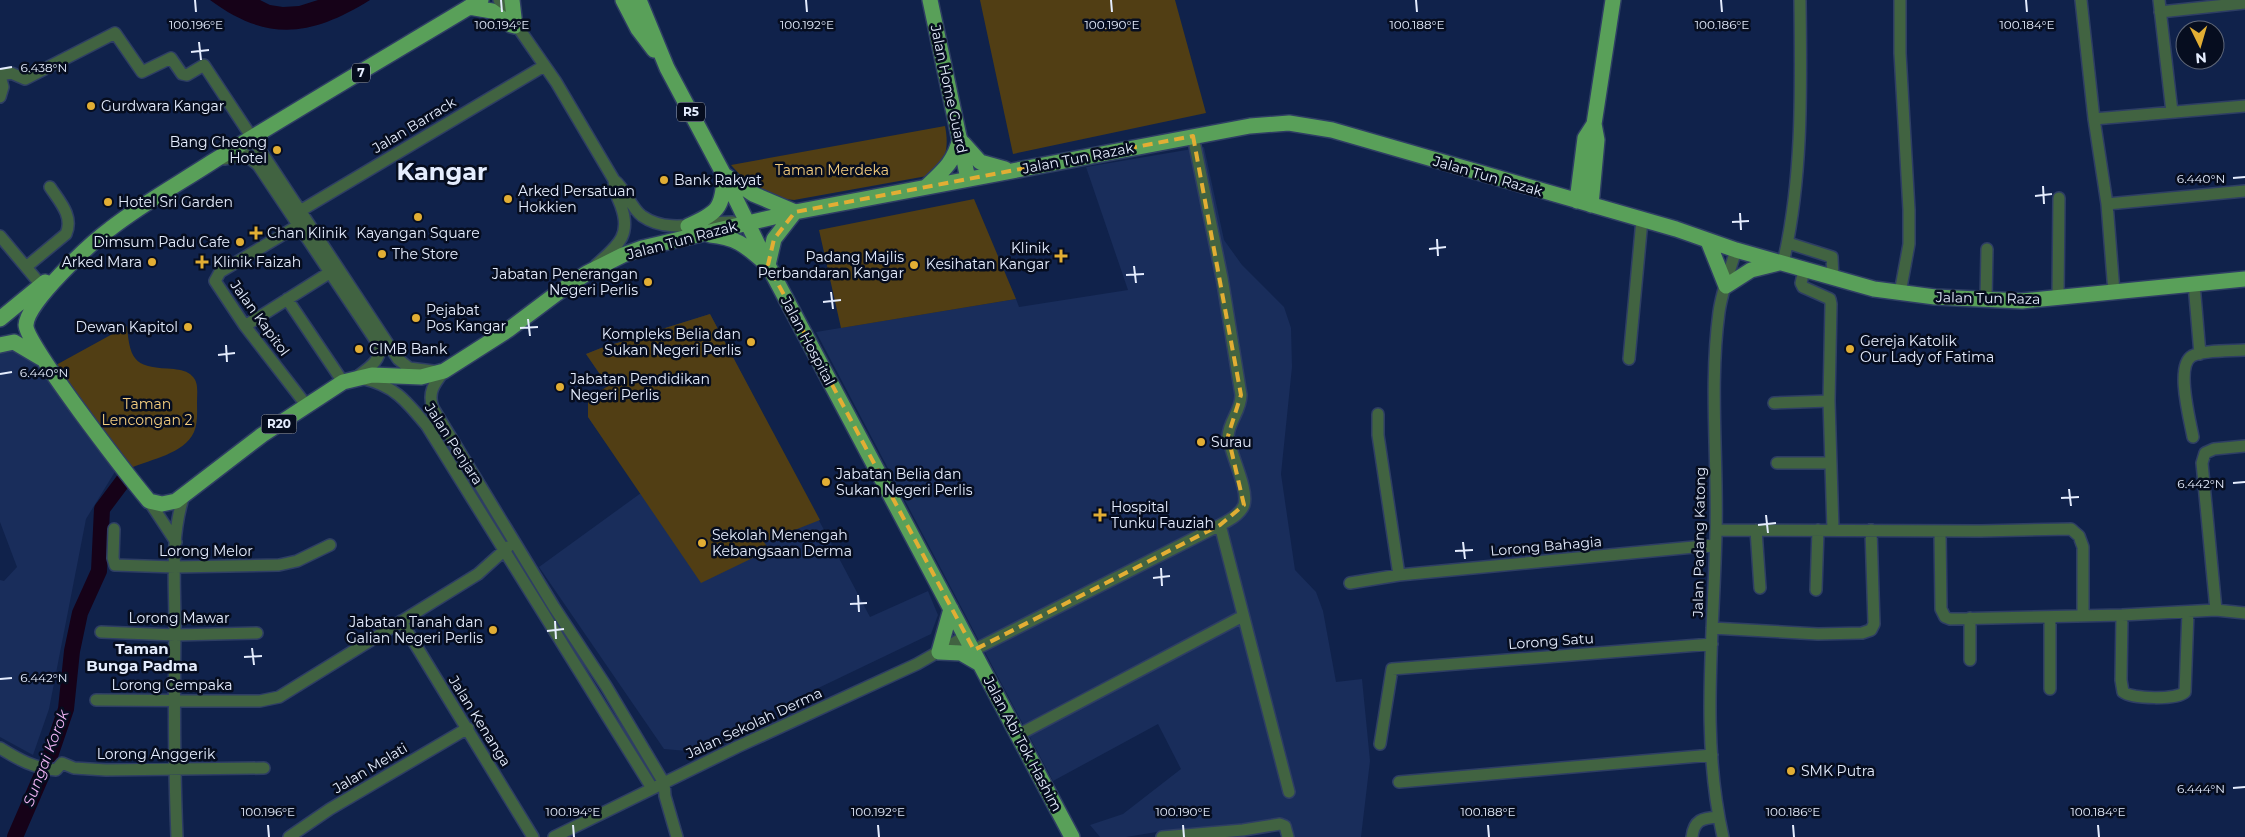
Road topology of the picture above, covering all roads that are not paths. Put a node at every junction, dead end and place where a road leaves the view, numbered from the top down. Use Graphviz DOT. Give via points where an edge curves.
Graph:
graph roads {
  1 [pos="488,0"];
  2 [pos="499,0"];
  3 [pos="512,0"];
  4 [pos="623,0"];
  5 [pos="639,0"];
  6 [pos="930,0"];
  7 [pos="1613,0"];
  8 [pos="1900,0"];
  9 [pos="2081,0"];
  10 [pos="1800,1"];
  11 [pos="2245,3"];
  12 [pos="475,4"];
  13 [pos="2159,6"];
  14 [pos="515,26"];
  15 [pos="544,66"];
  16 [pos="667,68"];
  17 [pos="0,76"];
  18 [pos="0,98"];
  19 [pos="2245,106"];
  20 [pos="2172,112"];
  21 [pos="2094,119"];
  22 [pos="1193,136"];
  23 [pos="252,137"];
  24 [pos="960,140"];
  25 [pos="212,162"];
  26 [pos="1016,170"];
  27 [pos="724,175"];
  28 [pos="968,179"];
  29 [pos="614,180"];
  30 [pos="926,186"];
  31 [pos="50,187"];
  32 [pos="2245,191"];
  33 [pos="2059,198"];
  34 [pos="1584,203"];
  35 [pos="2107,204"];
  36 [pos="300,211"];
  37 [pos="795,212"];
  38 [pos="1642,220"];
  39 [pos="748,222"];
  40 [pos="299,225"];
  41 [pos="693,230"];
  42 [pos="0,236"];
  43 [pos="1708,241"];
  44 [pos="1788,243"];
  45 [pos="1987,249"];
  46 [pos="1736,250"];
  47 [pos="79,256"];
  48 [pos="1783,263"];
  49 [pos="768,265"];
  50 [pos="26,267"];
  51 [pos="1804,270"];
  52 [pos="329,273"];
  53 [pos="587,273"];
  54 [pos="1833,278"];
  55 [pos="2245,279"];
  56 [pos="2194,284"];
  57 [pos="42,285"];
  58 [pos="1726,286"];
  59 [pos="2114,292"];
  60 [pos="1900,293"];
  61 [pos="2058,298"];
  62 [pos="287,300"];
  63 [pos="1986,300"];
  64 [pos="0,319"];
  65 [pos="245,326"];
  66 [pos="0,344"];
  67 [pos="2245,350"];
  68 [pos="2200,354"];
  69 [pos="42,359"];
  70 [pos="1629,359"];
  71 [pos="444,371"];
  72 [pos="350,380"];
  73 [pos="1829,401"];
  74 [pos="1774,403"];
  75 [pos="307,406"];
  76 [pos="1378,414"];
  77 [pos="2193,437"];
  78 [pos="2245,446"];
  79 [pos="1777,463"];
  80 [pos="1830,463"];
  81 [pos="184,495"];
  82 [pos="149,501"];
  83 [pos="1220,525"];
  84 [pos="114,529"];
  85 [pos="1716,530"];
  86 [pos="1756,530"];
  87 [pos="1818,530"];
  88 [pos="1833,530"];
  89 [pos="1871,530"];
  90 [pos="1940,531"];
  91 [pos="514,539"];
  92 [pos="176,542"];
  93 [pos="330,545"];
  94 [pos="1715,545"];
  95 [pos="504,552"];
  96 [pos="175,567"];
  97 [pos="1400,575"];
  98 [pos="1350,583"];
  99 [pos="1760,588"];
  100 [pos="1816,590"];
  101 [pos="951,609"];
  102 [pos="2216,610"];
  103 [pos="2188,612"];
  104 [pos="2245,613"];
  105 [pos="2122,615"];
  106 [pos="1244,616"];
  107 [pos="2083,616"];
  108 [pos="2050,617"];
  109 [pos="1970,618"];
  110 [pos="401,621"];
  111 [pos="1712,628"];
  112 [pos="101,632"];
  113 [pos="258,633"];
  114 [pos="175,635"];
  115 [pos="966,636"];
  116 [pos="1712,644"];
  117 [pos="974,650"];
  118 [pos="940,652"];
  119 [pos="1970,660"];
  120 [pos="981,665"];
  121 [pos="2050,689"];
  122 [pos="173,699"];
  123 [pos="96,700"];
  124 [pos="468,728"];
  125 [pos="1018,735"];
  126 [pos="1380,744"];
  127 [pos="0,748"];
  128 [pos="1712,755"];
  129 [pos="264,768"];
  130 [pos="174,770"];
  131 [pos="664,782"];
  132 [pos="1399,782"];
  133 [pos="652,788"];
  134 [pos="1288,792"];
  135 [pos="665,796"];
  136 [pos="1718,817"];
  137 [pos="177,837"];
  138 [pos="289,837"];
  139 [pos="532,837"];
  140 [pos="554,837"];
  141 [pos="677,837"];
  142 [pos="1072,837"];
  143 [pos="1162,837"];
  144 [pos="1288,837"];
  145 [pos="1692,837"];
  146 [pos="1723,837"];
  1 -- 2 [label="main road"];
  2 -- 14 [label="street"];
  3 -- 14 [label="main road"];
  4 -- 16 [label="main road, R5" via="638,28"];
  5 -- 16 [label="main road, Jalan Hospital / R5"];
  6 -- 24 [label="main road, Jalan Home Guard"];
  7 -- 34 [label="main road" via="1594,124 1585,138"];
  8 -- 60 [label="street" via="1909,244"];
  9 -- 21 [label="street"];
  10 -- 44 [label="street" via="1797,161"];
  11 -- 13 [label="street"];
  12 -- 14 [label="main road"];
  12 -- 23 [label="main road, 7"];
  13 -- 20 [label="street"];
  14 -- 15 [label="street"];
  15 -- 29 [label="street"];
  15 -- 36 [label="street, Jalan Barrack"];
  16 -- 27 [label="main road, Jalan Hospital / R5"];
  17 -- 18 [label="street" via="3,87"];
  17 -- 23 [label="street" via="11,73 25,79 115,33 142,72 171,58 186,75 204,65"];
  19 -- 20 [label="street"];
  20 -- 21 [label="street"];
  21 -- 35 [label="street"];
  22 -- 26 [label="main road, Jalan Tun Razak"];
  22 -- 34 [label="main road, Jalan Tun Razak" via="1250,126 1305,125"];
  22 -- 83 [label="street" via="1222,278 1241,395 1228,436 1244,492 1244,505 1240,512"];
  23 -- 25 [label="main road, 7"];
  23 -- 36 [label="street"];
  24 -- 26 [label="main road" via="980,162 999,169"];
  24 -- 28 [label="main road, Jalan Home Guard"];
  24 -- 30 [label="main road" via="950,164"];
  25 -- 40 [label="street" via="238,155 246,155 253,160"];
  25 -- 47 [label="main road, 7" via="110,229"];
  26 -- 28 [label="main road, Jalan Tun Razak"];
  27 -- 37 [label="main road" via="753,194"];
  27 -- 39 [label="main road, Jalan Hospital / R5"];
  27 -- 41 [label="main road" via="723,198 717,210"];
  28 -- 30 [label="main road, Jalan Tun Razak"];
  29 -- 41 [label="street" via="621,185 641,216 668,226"];
  29 -- 53 [label="street" via="625,218 624,237"];
  30 -- 37 [label="main road, Jalan Tun Razak"];
  31 -- 50 [label="street" via="68,215 68,228 66,234"];
  32 -- 35 [label="street"];
  33 -- 61 [label="street"];
  34 -- 38 [label="main road, Jalan Tun Razak"];
  35 -- 59 [label="street"];
  36 -- 71 [label="street" via="398,359 409,368"];
  37 -- 39 [label="main road, Jalan Tun Razak"];
  37 -- 49 [label="main road" via="774,239"];
  38 -- 43 [label="main road, Jalan Tun Razak"];
  38 -- 70 [label="street"];
  39 -- 41 [label="main road, Jalan Tun Razak"];
  39 -- 49 [label="main road, Jalan Hospital / R5"];
  40 -- 52 [label="street"];
  40 -- 65 [label="street, Jalan Kapitol" via="220,272 217,277 215,281 219,288"];
  41 -- 49 [label="main road" via="730,237"];
  41 -- 53 [label="main road, Jalan Tun Razak" via="623,255"];
  42 -- 50 [label="street"];
  43 -- 46 [label="main road, Jalan Tun Razak"];
  43 -- 58 [label="main road"];
  44 -- 48 [label="street"];
  44 -- 54 [label="street" via="1832,257"];
  45 -- 63 [label="street"];
  46 -- 48 [label="main road, Jalan Tun Raza"];
  46 -- 58 [label="street, Jalan Padang Katong"];
  47 -- 57 [label="main road, 7"];
  47 -- 69 [label="main road" via="29,313 27,332"];
  48 -- 51 [label="main road, Jalan Tun Raza"];
  48 -- 58 [label="main road" via="1752,270"];
  49 -- 101 [label="main road, Jalan Hospital / R5"];
  50 -- 57 [label="street"];
  51 -- 54 [label="main road, Jalan Tun Raza"];
  51 -- 73 [label="street" via="1803,287 1825,295 1831,304"];
  52 -- 62 [label="street"];
  52 -- 72 [label="street" via="380,347 377,360"];
  53 -- 71 [label="main road, Jalan Tun Razak"];
  54 -- 60 [label="main road, Jalan Tun Raza"];
  55 -- 56 [label="main road, Jalan Tun Raza"];
  56 -- 59 [label="main road, Jalan Tun Raza"];
  56 -- 68 [label="street"];
  57 -- 64 [label="main road, 7"];
  58 -- 85 [label="street, Jalan Padang Katong" via="1715,364"];
  59 -- 61 [label="main road, Jalan Tun Raza"];
  60 -- 63 [label="main road, Jalan Tun Raza"];
  61 -- 63 [label="main road, Jalan Tun Raza"];
  62 -- 65 [label="street"];
  62 -- 72 [label="street"];
  65 -- 75 [label="street, Jalan Kapitol"];
  66 -- 69 [label="main road" via="14,342"];
  67 -- 68 [label="street"];
  68 -- 77 [label="street" via="2192,356 2184,366"];
  69 -- 82 [label="main road"];
  71 -- 72 [label="main road, R20" via="421,377 384,374"];
  71 -- 91 [label="street" via="430,394 433,408"];
  72 -- 75 [label="main road, R20"];
  72 -- 95 [label="street, Jalan Penjara" via="388,387 409,403 427,426"];
  73 -- 74 [label="street"];
  73 -- 80 [label="street"];
  75 -- 81 [label="main road, R20" via="262,434"];
  76 -- 97 [label="street" via="1378,435"];
  78 -- 102 [label="street" via="2214,449 2205,454 2202,463"];
  79 -- 80 [label="street"];
  80 -- 88 [label="street"];
  81 -- 82 [label="main road, R20" via="167,503"];
  81 -- 92 [label="street"];
  82 -- 92 [label="street"];
  83 -- 106 [label="street"];
  83 -- 117 [label="street"];
  84 -- 96 [label="street, Lorong Melor" via="115,565"];
  85 -- 86 [label="street"];
  85 -- 94 [label="street, Jalan Padang Katong"];
  86 -- 87 [label="street"];
  86 -- 99 [label="street"];
  87 -- 88 [label="street"];
  87 -- 100 [label="street"];
  88 -- 89 [label="street"];
  89 -- 90 [label="street"];
  89 -- 111 [label="street" via="1874,624 1871,630 1818,634"];
  90 -- 107 [label="street" via="2066,529 2076,532 2084,547"];
  90 -- 109 [label="street" via="1942,614 1950,619"];
  91 -- 95 [label="street, Lorong Cempaka"];
  91 -- 131 [label="street"];
  92 -- 96 [label="street"];
  93 -- 96 [label="street, Lorong Melor" via="288,564"];
  94 -- 97 [label="street, Lorong Bahagia"];
  94 -- 111 [label="street, Jalan Padang Katong"];
  95 -- 110 [label="street, Lorong Cempaka" via="478,574"];
  95 -- 133 [label="street, Jalan Penjara"];
  96 -- 114 [label="street"];
  97 -- 98 [label="street, Lorong Bahagia"];
  101 -- 115 [label="main road, Jalan Hospital / R5"];
  101 -- 118 [label="main road"];
  102 -- 103 [label="street"];
  102 -- 104 [label="street"];
  103 -- 105 [label="street"];
  103 -- 105 [label="street" via="2185,692 2176,696 2135,696 2123,692"];
  105 -- 107 [label="street"];
  106 -- 125 [label="street"];
  106 -- 134 [label="street"];
  107 -- 108 [label="street"];
  108 -- 109 [label="street"];
  108 -- 121 [label="street"];
  109 -- 119 [label="street"];
  110 -- 122 [label="street, Lorong Cempaka" via="280,697 260,701"];
  110 -- 124 [label="street, Jalan Kenanga"];
  111 -- 116 [label="street, Jalan Padang Katong"];
  112 -- 114 [label="street, Lorong Mawar"];
  113 -- 114 [label="street, Lorong Mawar"];
  114 -- 122 [label="street"];
  115 -- 117 [label="main road, Jalan Hospital / R5"];
  115 -- 118 [label="street, Jalan Sekolah Derma"];
  116 -- 126 [label="street, Lorong Satu" via="1392,669"];
  116 -- 128 [label="street, Jalan Padang Katong"];
  117 -- 120 [label="main road, Jalan Abi Tok Hashim / R5"];
  118 -- 120 [label="main road" via="961,653"];
  118 -- 131 [label="street, Jalan Sekolah Derma"];
  120 -- 125 [label="main road, Jalan Abi Tok Hashim / R5"];
  122 -- 123 [label="street, Lorong Cempaka"];
  122 -- 130 [label="street"];
  124 -- 138 [label="street, Jalan Melati" via="330,809"];
  124 -- 139 [label="street, Jalan Kenanga"];
  125 -- 142 [label="main road, Jalan Abi Tok Hashim / R5"];
  127 -- 130 [label="street, Lorong Anggerik" via="23,763 48,769 58,769 62,763 82,768"];
  128 -- 132 [label="street"];
  128 -- 136 [label="street, Jalan Padang Katong"];
  129 -- 130 [label="street, Lorong Anggerik"];
  130 -- 137 [label="street"];
  131 -- 133 [label="street, Jalan Sekolah Derma"];
  131 -- 135 [label="street"];
  133 -- 135 [label="street"];
  133 -- 140 [label="street, Jalan Sekolah Derma"];
  135 -- 141 [label="street"];
  136 -- 145 [label="street" via="1702,818 1694,825"];
  136 -- 146 [label="street, Jalan Padang Katong"];
  143 -- 144 [label="street" via="1280,824"];
}
